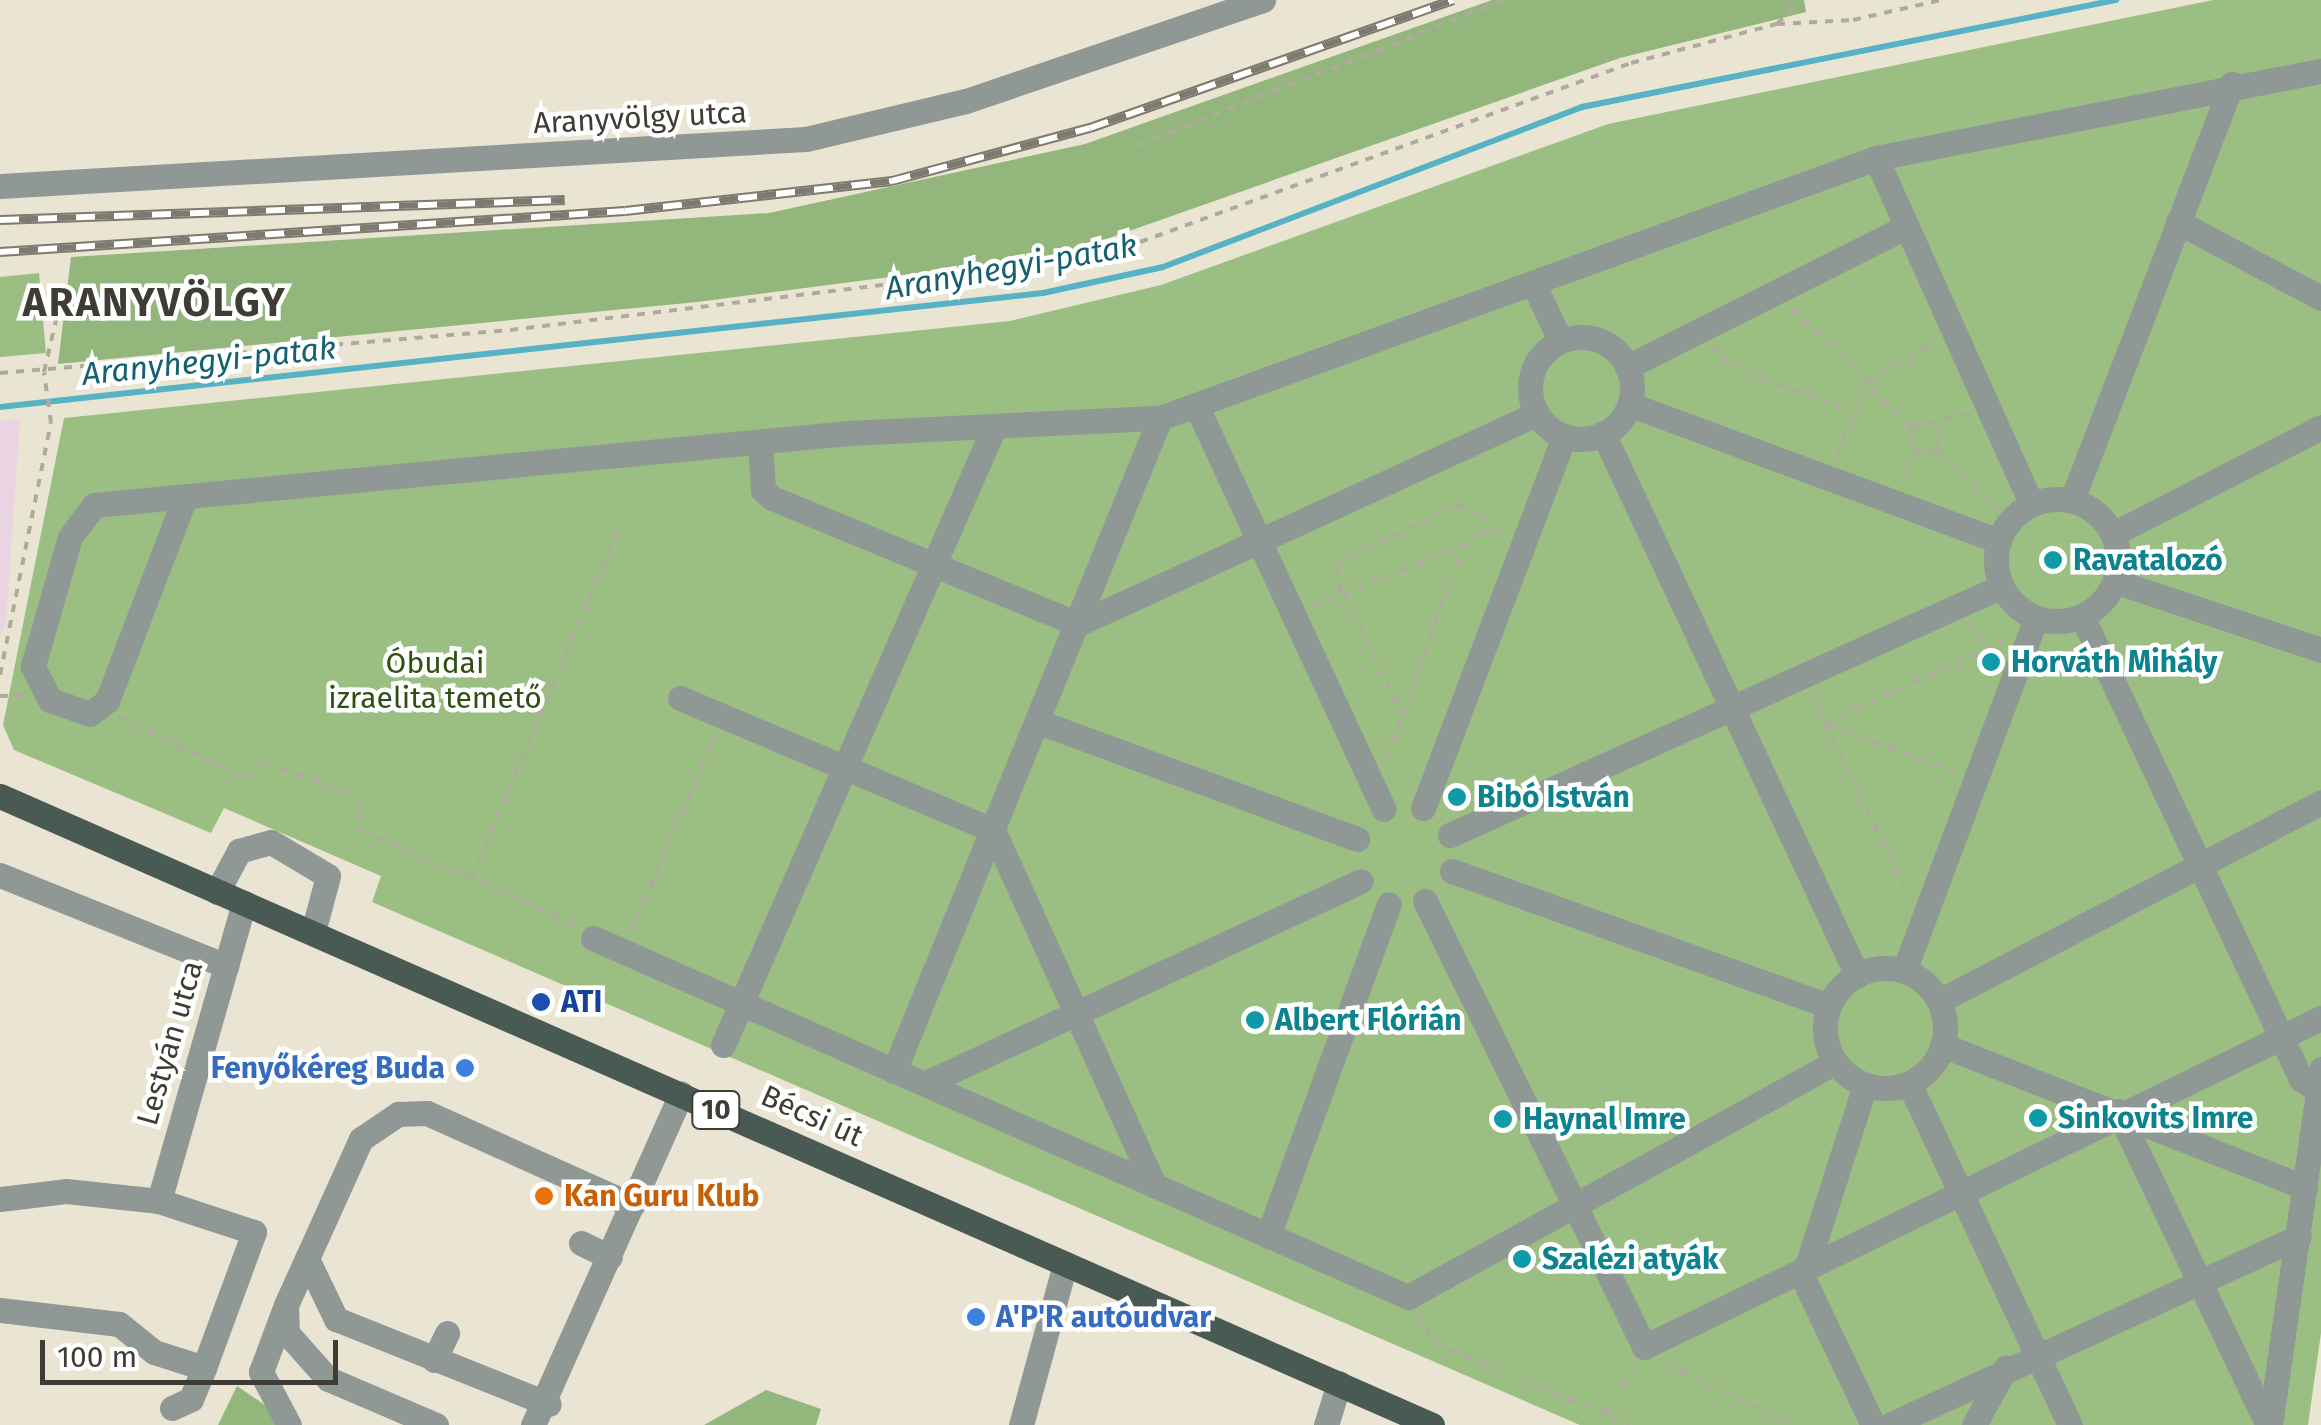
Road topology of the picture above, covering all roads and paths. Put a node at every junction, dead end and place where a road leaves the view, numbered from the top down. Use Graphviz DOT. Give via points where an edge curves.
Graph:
graph roads {
  1 [pos="1263,0"];
  2 [pos="1504,0"];
  3 [pos="1800,0"];
  4 [pos="1941,0"];
  5 [pos="1776,24"];
  6 [pos="2321,71"];
  7 [pos="2232,84"];
  8 [pos="1138,144"];
  9 [pos="1876,158"];
  10 [pos="0,186"];
  11 [pos="2178,222"];
  12 [pos="1907,226"];
  13 [pos="1536,289"];
  14 [pos="1776,291"];
  15 [pos="2321,298"];
  16 [pos="57,316"];
  17 [pos="1697,330"];
  18 [pos="1956,334"];
  19 [pos="1559,338"];
  20 [pos="1627,367"];
  21 [pos="0,373"];
  22 [pos="46,375"];
  23 [pos="1866,384"];
  24 [pos="1988,404"];
  25 [pos="1634,406"];
  26 [pos="1196,407"];
  27 [pos="1850,411"];
  28 [pos="1536,414"];
  29 [pos="1160,418"];
  30 [pos="1940,426"];
  31 [pos="1912,427"];
  32 [pos="2321,427"];
  33 [pos="992,432"];
  34 [pos="1603,433"];
  35 [pos="1564,436"];
  36 [pos="760,442"];
  37 [pos="1937,450"];
  38 [pos="1913,454"];
  39 [pos="1832,475"];
  40 [pos="185,496"];
  41 [pos="1894,499"];
  42 [pos="2072,500"];
  43 [pos="2014,521"];
  44 [pos="619,527"];
  45 [pos="1482,530"];
  46 [pos="2115,532"];
  47 [pos="1258,539"];
  48 [pos="1524,541"];
  49 [pos="1462,548"];
  50 [pos="934,571"];
  51 [pos="2117,582"];
  52 [pos="2000,587"];
  53 [pos="1343,594"];
  54 [pos="1960,604"];
  55 [pos="1293,614"];
  56 [pos="2082,616"];
  57 [pos="1078,624"];
  58 [pos="2031,631"];
  59 [pos="1984,650"];
  60 [pos="2321,650"];
  61 [pos="1800,673"];
  62 [pos="0,674"];
  63 [pos="38,690"];
  64 [pos="0,696"];
  65 [pos="680,698"];
  66 [pos="1731,705"];
  67 [pos="100,710"];
  68 [pos="1402,715"];
  69 [pos="723,716"];
  70 [pos="1039,722"];
  71 [pos="1824,723"];
  72 [pos="1388,755"];
  73 [pos="844,767"];
  74 [pos="1974,778"];
  75 [pos="0,796"];
  76 [pos="2321,802"];
  77 [pos="1423,808"];
  78 [pos="1384,809"];
  79 [pos="993,830"];
  80 [pos="1450,835"];
  81 [pos="1356,839"];
  82 [pos="2200,866"];
  83 [pos="1452,871"];
  84 [pos="0,875"];
  85 [pos="472,878"];
  86 [pos="1361,881"];
  87 [pos="217,892"];
  88 [pos="1425,901"];
  89 [pos="244,903"];
  90 [pos="1388,904"];
  91 [pos="1922,923"];
  92 [pos="314,932"];
  93 [pos="593,938"];
  94 [pos="624,951"];
  95 [pos="226,966"];
  96 [pos="1904,971"];
  97 [pos="1857,974"];
  98 [pos="1939,1001"];
  99 [pos="742,1005"];
  100 [pos="1829,1006"];
  101 [pos="1078,1012"];
  102 [pos="2321,1018"];
  103 [pos="2280,1034"];
  104 [pos="723,1045"];
  105 [pos="1942,1045"];
  106 [pos="1834,1062"];
  107 [pos="894,1071"];
  108 [pos="2320,1080"];
  109 [pos="928,1082"];
  110 [pos="1909,1083"];
  111 [pos="1865,1085"];
  112 [pos="681,1094"];
  113 [pos="2118,1112"];
  114 [pos="1154,1186"];
  115 [pos="2304,1187"];
  116 [pos="1960,1191"];
  117 [pos="0,1198"];
  118 [pos="159,1201"];
  119 [pos="632,1206"];
  120 [pos="1569,1206"];
  121 [pos="1268,1236"];
  122 [pos="2299,1236"];
  123 [pos="581,1244"];
  124 [pos="610,1258"];
  125 [pos="307,1259"];
  126 [pos="1065,1264"];
  127 [pos="1803,1278"];
  128 [pos="2193,1280"];
  129 [pos="1408,1297"];
  130 [pos="286,1305"];
  131 [pos="0,1310"];
  132 [pos="446,1334"];
  133 [pos="1644,1348"];
  134 [pos="2036,1353"];
  135 [pos="434,1360"];
  136 [pos="2006,1367"];
  137 [pos="204,1368"];
  138 [pos="1339,1384"];
  139 [pos="172,1408"];
  140 [pos="1605,1414"];
  141 [pos="541,1415"];
  142 [pos="290,1425"];
  143 [pos="436,1425"];
  144 [pos="1021,1425"];
  145 [pos="1326,1425"];
  146 [pos="1432,1425"];
  147 [pos="1630,1425"];
  148 [pos="1794,1425"];
  149 [pos="1873,1425"];
  150 [pos="1888,1425"];
  151 [pos="1974,1425"];
  152 [pos="2070,1425"];
  153 [pos="2269,1425"];
  1 -- 10 [label="street, Aranyvölgy utca" via="966,101 776,143"];
  2 -- 8 [label="path"];
  3 -- 5 [label="path"];
  4 -- 5 [label="path" via="1853,20"];
  5 -- 22 [label="path" via="1555,87 1140,242 1018,267 510,330"];
  6 -- 7 [label="street"];
  7 -- 9 [label="street"];
  7 -- 11 [label="street"];
  9 -- 12 [label="street"];
  9 -- 13 [label="street"];
  11 -- 15 [label="street"];
  11 -- 42 [label="street"];
  12 -- 14 [label="street"];
  12 -- 18 [label="street"];
  13 -- 19 [label="street"];
  13 -- 26 [label="street"];
  14 -- 17 [label="street"];
  14 -- 23 [label="path"];
  16 -- 22 [label="path"];
  17 -- 20 [label="street"];
  17 -- 27 [label="path" via="1731,366"];
  18 -- 23 [label="path"];
  18 -- 24 [label="street"];
  19 -- 20 [label="street" via="1597,341"];
  19 -- 28 [label="street" via="1532,366"];
  20 -- 25 [label="street"];
  21 -- 22 [label="path"];
  22 -- 62 [label="path" via="52,423"];
  23 -- 27 [label="path"];
  23 -- 31 [label="path"];
  24 -- 30 [label="path"];
  24 -- 43 [label="street"];
  25 -- 34 [label="street"];
  25 -- 39 [label="street"];
  26 -- 29 [label="street"];
  26 -- 47 [label="street"];
  27 -- 39 [label="path"];
  28 -- 35 [label="street"];
  28 -- 47 [label="street"];
  29 -- 33 [label="street"];
  29 -- 57 [label="street"];
  30 -- 31 [label="path"];
  30 -- 37 [label="path"];
  31 -- 38 [label="path"];
  32 -- 46 [label="street"];
  33 -- 36 [label="street"];
  33 -- 50 [label="street"];
  34 -- 35 [label="street"];
  34 -- 66 [label="street"];
  35 -- 48 [label="street"];
  36 -- 40 [label="street"];
  36 -- 50 [label="street" via="762,490 772,498"];
  37 -- 38 [label="path"];
  37 -- 43 [label="path"];
  38 -- 41 [label="path"];
  39 -- 41 [label="street"];
  40 -- 63 [label="street" via="118,500 79,516 33,666"];
  40 -- 67 [label="street"];
  41 -- 43 [label="street"];
  42 -- 43 [label="street"];
  42 -- 46 [label="street"];
  43 -- 52 [label="street"];
  44 -- 85 [label="path"];
  45 -- 48 [label="path"];
  45 -- 49 [label="path"];
  45 -- 53 [label="path" via="1482,515 1457,505 1336,564"];
  46 -- 51 [label="street"];
  47 -- 55 [label="street"];
  47 -- 57 [label="street"];
  48 -- 77 [label="street"];
  49 -- 53 [label="path"];
  49 -- 68 [label="path"];
  50 -- 57 [label="street"];
  50 -- 73 [label="street"];
  51 -- 56 [label="street"];
  51 -- 60 [label="street"];
  52 -- 54 [label="street"];
  52 -- 58 [label="street"];
  53 -- 55 [label="path"];
  53 -- 68 [label="path"];
  54 -- 59 [label="path"];
  54 -- 61 [label="street"];
  55 -- 78 [label="street"];
  56 -- 58 [label="street"];
  56 -- 82 [label="street"];
  57 -- 70 [label="street"];
  58 -- 59 [label="path"];
  58 -- 74 [label="street"];
  59 -- 71 [label="path"];
  61 -- 66 [label="street"];
  61 -- 71 [label="path"];
  63 -- 64 [label="path"];
  63 -- 67 [label="street"];
  65 -- 69 [label="street"];
  66 -- 80 [label="street"];
  66 -- 97 [label="street"];
  67 -- 85 [label="path" via="244,778 266,762 356,795 362,830"];
  68 -- 72 [label="path"];
  69 -- 73 [label="street"];
  69 -- 94 [label="path"];
  70 -- 79 [label="street"];
  70 -- 81 [label="street"];
  71 -- 74 [label="path"];
  71 -- 91 [label="path"];
  73 -- 79 [label="street"];
  73 -- 99 [label="street"];
  74 -- 91 [label="street"];
  75 -- 87 [label="main road, Bécsi út / 10"];
  76 -- 82 [label="street"];
  77 -- 78 [label="street"];
  77 -- 80 [label="street"];
  78 -- 81 [label="street"];
  79 -- 101 [label="street"];
  79 -- 107 [label="street"];
  80 -- 83 [label="street"];
  81 -- 86 [label="street"];
  82 -- 98 [label="street"];
  82 -- 103 [label="street"];
  83 -- 88 [label="street"];
  83 -- 100 [label="street"];
  84 -- 95 [label="street"];
  85 -- 93 [label="path"];
  86 -- 90 [label="street"];
  86 -- 101 [label="street"];
  87 -- 89 [label="main road, Bécsi út / 10"];
  87 -- 92 [label="street" via="239,852 271,842 328,876"];
  88 -- 90 [label="street"];
  88 -- 120 [label="street"];
  89 -- 92 [label="main road, Bécsi út / 10"];
  89 -- 95 [label="street, Lestyán utca"];
  90 -- 121 [label="street"];
  91 -- 96 [label="street"];
  92 -- 112 [label="main road, Bécsi út / 10"];
  93 -- 94 [label="street"];
  94 -- 99 [label="street"];
  95 -- 118 [label="street, Lestyán utca"];
  96 -- 97 [label="street"];
  96 -- 98 [label="street"];
  97 -- 100 [label="street"];
  98 -- 105 [label="street"];
  99 -- 104 [label="street"];
  99 -- 107 [label="street"];
  100 -- 106 [label="street" via="1824,1034"];
  101 -- 109 [label="street"];
  101 -- 114 [label="street"];
  102 -- 103 [label="street"];
  103 -- 108 [label="street" via="2301,1079"];
  103 -- 113 [label="street"];
  105 -- 110 [label="street"];
  105 -- 113 [label="street"];
  106 -- 111 [label="street"];
  106 -- 120 [label="street"];
  107 -- 109 [label="street"];
  108 -- 115 [label="street"];
  109 -- 114 [label="street"];
  110 -- 111 [label="street"];
  110 -- 116 [label="street"];
  111 -- 127 [label="street"];
  112 -- 119 [label="street"];
  112 -- 126 [label="main road, Bécsi út / 10"];
  113 -- 115 [label="street"];
  113 -- 116 [label="street"];
  113 -- 128 [label="street"];
  114 -- 121 [label="street"];
  115 -- 122 [label="street"];
  116 -- 127 [label="street"];
  116 -- 134 [label="street"];
  117 -- 118 [label="street" via="66,1191"];
  118 -- 137 [label="street" via="254,1232"];
  119 -- 124 [label="street"];
  119 -- 125 [label="street" via="517,1161 427,1113 387,1119 349,1156"];
  120 -- 129 [label="street"];
  120 -- 133 [label="street"];
  121 -- 129 [label="street"];
  122 -- 128 [label="street"];
  122 -- 153 [label="street"];
  123 -- 124 [label="street"];
  124 -- 141 [label="street"];
  125 -- 130 [label="street"];
  125 -- 135 [label="street" via="336,1318"];
  126 -- 138 [label="main road, Bécsi út / 10"];
  126 -- 144 [label="street"];
  127 -- 133 [label="street"];
  127 -- 149 [label="street"];
  128 -- 134 [label="street"];
  128 -- 153 [label="street"];
  129 -- 140 [label="path" via="1435,1344"];
  130 -- 142 [label="street" via="261,1372"];
  130 -- 143 [label="street" via="287,1333 304,1362"];
  131 -- 137 [label="street" via="118,1324 154,1352"];
  132 -- 135 [label="street"];
  133 -- 140 [label="path"];
  133 -- 148 [label="path"];
  134 -- 136 [label="street"];
  134 -- 152 [label="street"];
  135 -- 141 [label="street"];
  136 -- 150 [label="street"];
  136 -- 151 [label="street"];
  137 -- 139 [label="street" via="191,1399"];
  138 -- 145 [label="street"];
  138 -- 146 [label="main road, Bécsi út / 10"];
  140 -- 147 [label="path"];
}
